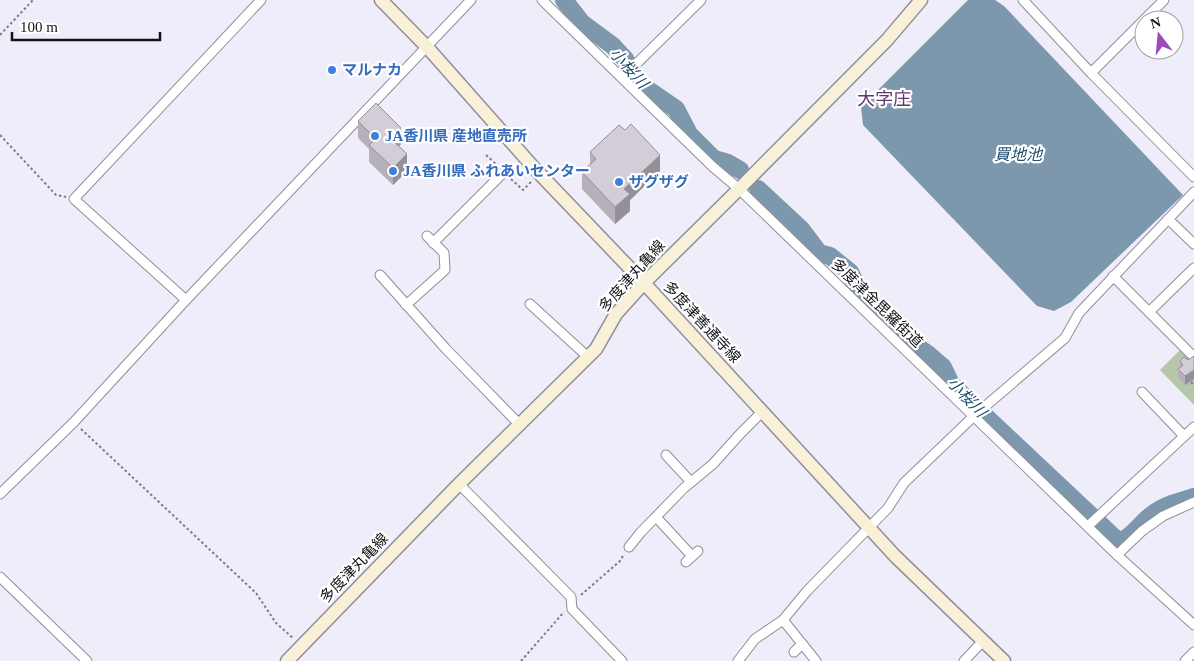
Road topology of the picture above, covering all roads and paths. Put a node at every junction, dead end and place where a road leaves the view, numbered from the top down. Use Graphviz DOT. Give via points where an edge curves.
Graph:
graph roads {
  1 [pos="33,0"];
  2 [pos="261,0"];
  3 [pos="381,0"];
  4 [pos="471,0"];
  5 [pos="542,0"];
  6 [pos="702,0"];
  7 [pos="921,0"];
  8 [pos="1023,0"];
  9 [pos="1163,0"];
  10 [pos="1154,10"];
  11 [pos="1134,30"];
  12 [pos="0,35"];
  13 [pos="427,47"];
  14 [pos="1091,73"];
  15 [pos="624,75"];
  16 [pos="0,135"];
  17 [pos="504,172"];
  18 [pos="1194,177"];
  19 [pos="739,190"];
  20 [pos="1194,192"];
  21 [pos="74,199"];
  22 [pos="1168,219"];
  23 [pos="1194,244"];
  24 [pos="1194,268"];
  25 [pos="380,275"];
  26 [pos="1114,276"];
  27 [pos="644,283"];
  28 [pos="186,300"];
  29 [pos="530,304"];
  30 [pos="406,305"];
  31 [pos="1149,312"];
  32 [pos="1193,353"];
  33 [pos="588,357"];
  34 [pos="1191,382"];
  35 [pos="1194,385"];
  36 [pos="1142,392"];
  37 [pos="762,412"];
  38 [pos="974,415"];
  39 [pos="74,422"];
  40 [pos="520,424"];
  41 [pos="1194,427"];
  42 [pos="1184,436"];
  43 [pos="666,455"];
  44 [pos="691,482"];
  45 [pos="458,484"];
  46 [pos="0,494"];
  47 [pos="1194,502"];
  48 [pos="656,517"];
  49 [pos="1088,526"];
  50 [pos="869,528"];
  51 [pos="629,547"];
  52 [pos="1117,555"];
  53 [pos="692,556"];
  54 [pos="0,577"];
  55 [pos="572,606"];
  56 [pos="782,620"];
  57 [pos="1194,625"];
  58 [pos="983,640"];
  59 [pos="802,644"];
  60 [pos="302,645"];
  61 [pos="794,652"];
  62 [pos="1194,652"];
  63 [pos="88,661"];
  64 [pos="287,661"];
  65 [pos="521,661"];
  66 [pos="622,661"];
  67 [pos="738,661"];
  68 [pos="816,661"];
  69 [pos="964,661"];
  70 [pos="1004,661"];
  71 [pos="1185,661"];
  1 -- 12 [label="path"];
  2 -- 21 [label="street"];
  3 -- 13 [label="main road, 多度津善通寺線"];
  4 -- 13 [label="street"];
  5 -- 15 [label="street, 多度津金毘羅街道"];
  6 -- 15 [label="street"];
  7 -- 19 [label="main road, 多度津丸亀線"];
  8 -- 14 [label="street"];
  9 -- 10 [label="street"];
  11 -- 14 [label="street"];
  13 -- 27 [label="main road, 多度津善通寺線" via="535,169"];
  13 -- 28 [label="street"];
  14 -- 18 [label="street"];
  15 -- 19 [label="street, 多度津金毘羅街道"];
  16 -- 21 [label="path" via="56,194"];
  17 -- 30 [label="street" via="430,239 444,253 445,270"];
  19 -- 27 [label="main road, 多度津丸亀線"];
  19 -- 38 [label="street, 多度津金毘羅街道"];
  20 -- 22 [label="street"];
  21 -- 28 [label="street"];
  22 -- 23 [label="street"];
  22 -- 26 [label="street"];
  24 -- 31 [label="street"];
  25 -- 30 [label="street"];
  26 -- 31 [label="street"];
  26 -- 38 [label="street" via="1078,313 1065,338"];
  27 -- 33 [label="main road, 多度津丸亀線" via="616,314"];
  27 -- 37 [label="main road, 多度津善通寺線"];
  28 -- 39 [label="street"];
  29 -- 33 [label="street"];
  30 -- 40 [label="street"];
  31 -- 32 [label="street"];
  33 -- 40 [label="main road, 多度津丸亀線"];
  34 -- 35 [label="path"];
  36 -- 42 [label="street" via="1161,405"];
  37 -- 44 [label="street" via="713,464"];
  37 -- 50 [label="main road, 多度津善通寺線"];
  38 -- 49 [label="street, 多度津金毘羅街道"];
  38 -- 50 [label="street" via="904,483 888,508"];
  39 -- 46 [label="street"];
  39 -- 60 [label="path" via="256,593 276,623"];
  40 -- 45 [label="main road, 多度津丸亀線"];
  41 -- 42 [label="street"];
  42 -- 49 [label="street"];
  43 -- 44 [label="street"];
  44 -- 48 [label="street"];
  45 -- 55 [label="street" via="571,597"];
  45 -- 60 [label="main road, 多度津丸亀線"];
  47 -- 52 [label="street" via="1163,516"];
  48 -- 51 [label="street"];
  48 -- 53 [label="street"];
  49 -- 52 [label="street, 多度津金毘羅街道"];
  50 -- 56 [label="street"];
  50 -- 58 [label="main road, 多度津善通寺線"];
  51 -- 55 [label="path" via="620,561"];
  52 -- 57 [label="street, 多度津金毘羅街道"];
  54 -- 63 [label="street"];
  55 -- 65 [label="path"];
  55 -- 66 [label="street"];
  56 -- 59 [label="street"];
  56 -- 67 [label="street" via="754,639"];
  58 -- 69 [label="street"];
  58 -- 70 [label="main road, 多度津善通寺線"];
  59 -- 61 [label="street"];
  59 -- 68 [label="street"];
  60 -- 64 [label="main road, 多度津丸亀線"];
  62 -- 71 [label="street"];
}
